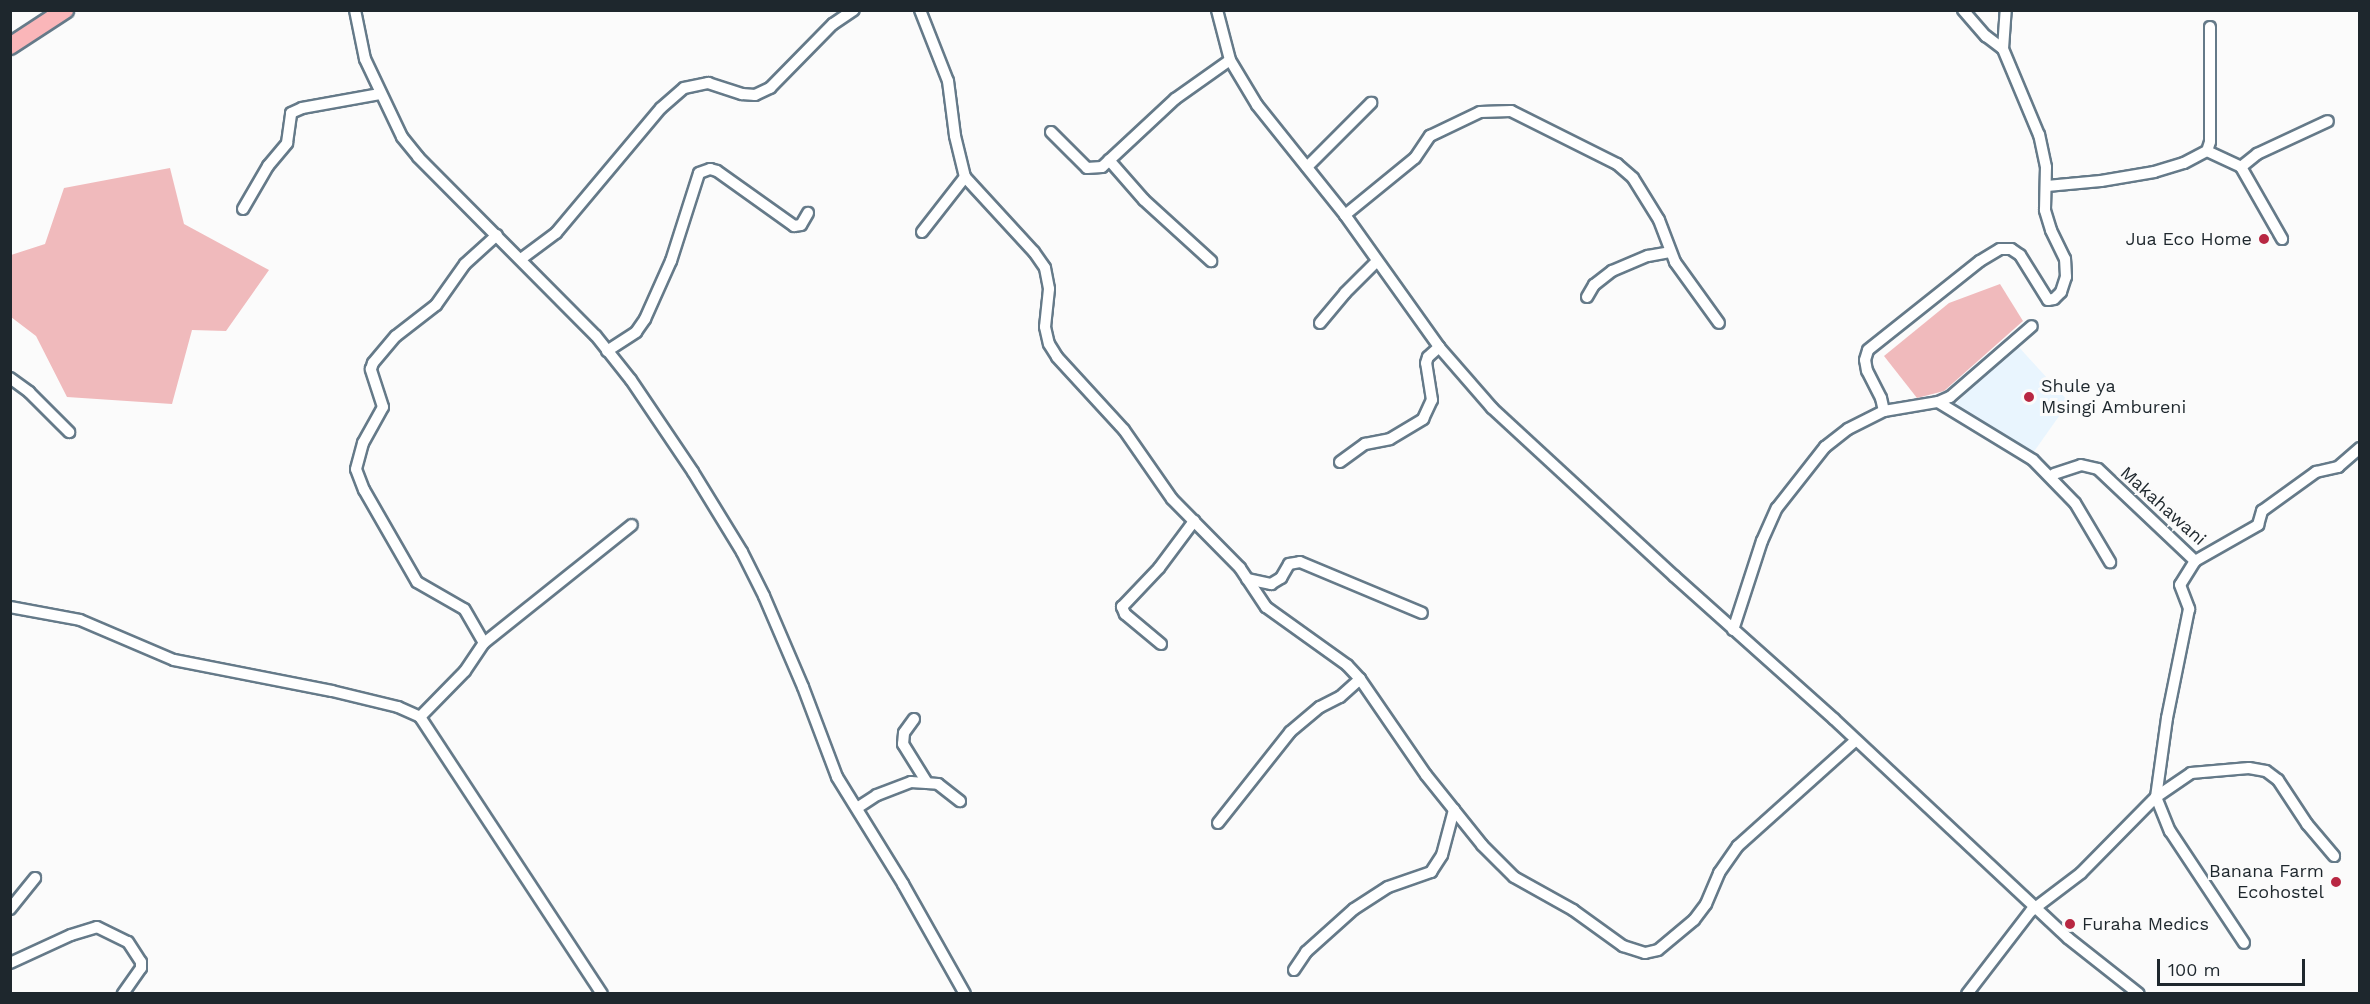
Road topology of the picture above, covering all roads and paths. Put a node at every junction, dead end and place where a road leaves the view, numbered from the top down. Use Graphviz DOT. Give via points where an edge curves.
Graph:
graph roads {
  1 [pos="65,10"];
  2 [pos="355,10"];
  3 [pos="854,10"];
  4 [pos="920,10"];
  5 [pos="1217,10"];
  6 [pos="1963,10"];
  7 [pos="2006,10"];
  8 [pos="2210,27"];
  9 [pos="10,46"];
  10 [pos="2003,49"];
  11 [pos="1230,60"];
  12 [pos="380,94"];
  13 [pos="1371,103"];
  14 [pos="2328,122"];
  15 [pos="1051,132"];
  16 [pos="2207,151"];
  17 [pos="1109,160"];
  18 [pos="1307,167"];
  19 [pos="2241,167"];
  20 [pos="964,177"];
  21 [pos="2047,186"];
  22 [pos="243,209"];
  23 [pos="808,213"];
  24 [pos="1345,215"];
  25 [pos="922,232"];
  26 [pos="496,235"];
  27 [pos="2282,239"];
  28 [pos="1670,252"];
  29 [pos="521,259"];
  30 [pos="1211,261"];
  31 [pos="1377,261"];
  32 [pos="1587,297"];
  33 [pos="1719,322"];
  34 [pos="1320,323"];
  35 [pos="2032,326"];
  36 [pos="1438,347"];
  37 [pos="607,351"];
  38 [pos="10,378"];
  39 [pos="1938,402"];
  40 [pos="1884,411"];
  41 [pos="69,432"];
  42 [pos="2360,448"];
  43 [pos="1340,462"];
  44 [pos="2054,474"];
  45 [pos="1194,521"];
  46 [pos="632,525"];
  47 [pos="2195,561"];
  48 [pos="2110,562"];
  49 [pos="1246,579"];
  50 [pos="10,607"];
  51 [pos="1422,613"];
  52 [pos="1733,630"];
  53 [pos="484,643"];
  54 [pos="1161,644"];
  55 [pos="1360,680"];
  56 [pos="420,717"];
  57 [pos="914,719"];
  58 [pos="1855,741"];
  59 [pos="926,781"];
  60 [pos="2156,797"];
  61 [pos="960,801"];
  62 [pos="856,808"];
  63 [pos="1454,810"];
  64 [pos="1218,823"];
  65 [pos="2334,855"];
  66 [pos="35,878"];
  67 [pos="2036,906"];
  68 [pos="10,909"];
  69 [pos="2244,943"];
  70 [pos="10,963"];
  71 [pos="1294,970"];
  72 [pos="123,993"];
  73 [pos="602,993"];
  74 [pos="965,993"];
  75 [pos="1967,993"];
  76 [pos="2139,993"];
  1 -- 9 [label="highway"];
  2 -- 12 [label="street" via="365,58"];
  3 -- 29 [label="street" via="833,24 770,88 755,95 708,83 684,88 662,108 556,233"];
  4 -- 20 [label="street" via="948,81"];
  5 -- 11 [label="street"];
  6 -- 10 [label="street"];
  7 -- 10 [label="street"];
  8 -- 16 [label="street"];
  10 -- 21 [label="street" via="2039,135"];
  11 -- 17 [label="street" via="1175,99"];
  11 -- 18 [label="street" via="1257,105"];
  12 -- 22 [label="street" via="291,113 287,143 268,166"];
  12 -- 26 [label="street" via="418,157"];
  13 -- 18 [label="street"];
  14 -- 19 [label="street" via="2257,154"];
  15 -- 17 [label="street" via="1087,168 1095,169"];
  16 -- 19 [label="street"];
  16 -- 21 [label="street" via="2154,172"];
  17 -- 30 [label="street" via="1144,200"];
  18 -- 24 [label="street"];
  19 -- 27 [label="street"];
  20 -- 25 [label="street"];
  20 -- 45 [label="street" via="1035,252 1045,268 1049,290 1045,327 1056,357 1124,430 1158,480"];
  21 -- 40 [label="street" via="2047,217 2066,267 2061,292 2048,300 2011,249 2000,249 1980,261 1868,350 1867,371"];
  23 -- 37 [label="street" via="801,225 794,226 717,171 699,172 671,261 645,319 636,332"];
  24 -- 28 [label="street" via="1415,158 1430,136 1480,112 1511,111 1624,169 1648,200"];
  24 -- 31 [label="street"];
  26 -- 29 [label="street"];
  26 -- 53 [label="street" via="465,264 436,305 396,336 373,363 371,369 383,407 363,443 356,470 417,582 464,609"];
  28 -- 32 [label="street" via="1648,256 1612,272 1594,285"];
  28 -- 33 [label="street"];
  29 -- 37 [label="street"];
  31 -- 34 [label="street"];
  31 -- 36 [label="street"];
  35 -- 39 [label="street" via="1957,392"];
  36 -- 43 [label="street" via="1426,363 1432,400 1423,419 1390,439 1365,444"];
  36 -- 52 [label="street" via="1492,408"];
  37 -- 62 [label="street" via="668,432 742,552 786,645 829,759"];
  38 -- 41 [label="street"];
  39 -- 40 [label="street"];
  39 -- 48 [label="street" via="2033,460 2075,503"];
  40 -- 52 [label="street" via="1848,429 1826,447 1783,498 1762,541"];
  42 -- 47 [label="street, Makahawani" via="2338,467 2316,472 2262,511 2258,525"];
  44 -- 47 [label="street, Makahawani" via="2081,465 2098,469"];
  45 -- 49 [label="street"];
  45 -- 54 [label="street" via="1165,561 1122,607 1125,614"];
  46 -- 53 [label="street"];
  47 -- 60 [label="street" via="2180,585 2189,609"];
  49 -- 51 [label="street" via="1271,584 1281,578 1289,564 1300,562"];
  49 -- 55 [label="street" via="1274,616 1347,665"];
  50 -- 56 [label="street" via="80,620 174,660 332,691"];
  52 -- 58 [label="street"];
  53 -- 56 [label="street" via="465,671"];
  55 -- 63 [label="street"];
  55 -- 64 [label="street" via="1290,732"];
  56 -- 73 [label="street"];
  57 -- 59 [label="street" via="904,733 903,744"];
  58 -- 63 [label="street" via="1738,846 1694,920 1652,952 1632,951 1573,910 1514,877"];
  58 -- 67 [label="street"];
  59 -- 61 [label="street" via="948,790"];
  59 -- 62 [label="street" via="893,788"];
  60 -- 65 [label="street" via="2194,772 2249,768 2266,771 2278,780 2307,824"];
  60 -- 67 [label="street" via="2081,873"];
  60 -- 69 [label="street" via="2169,831"];
  62 -- 74 [label="street"];
  63 -- 71 [label="street" via="1442,855 1431,872 1388,887 1354,909 1306,952"];
  66 -- 68 [label="street"];
  67 -- 75 [label="street"];
  67 -- 76 [label="street" via="2083,951"];
  70 -- 72 [label="street" via="97,927 128,942 141,962 141,968"];
}
